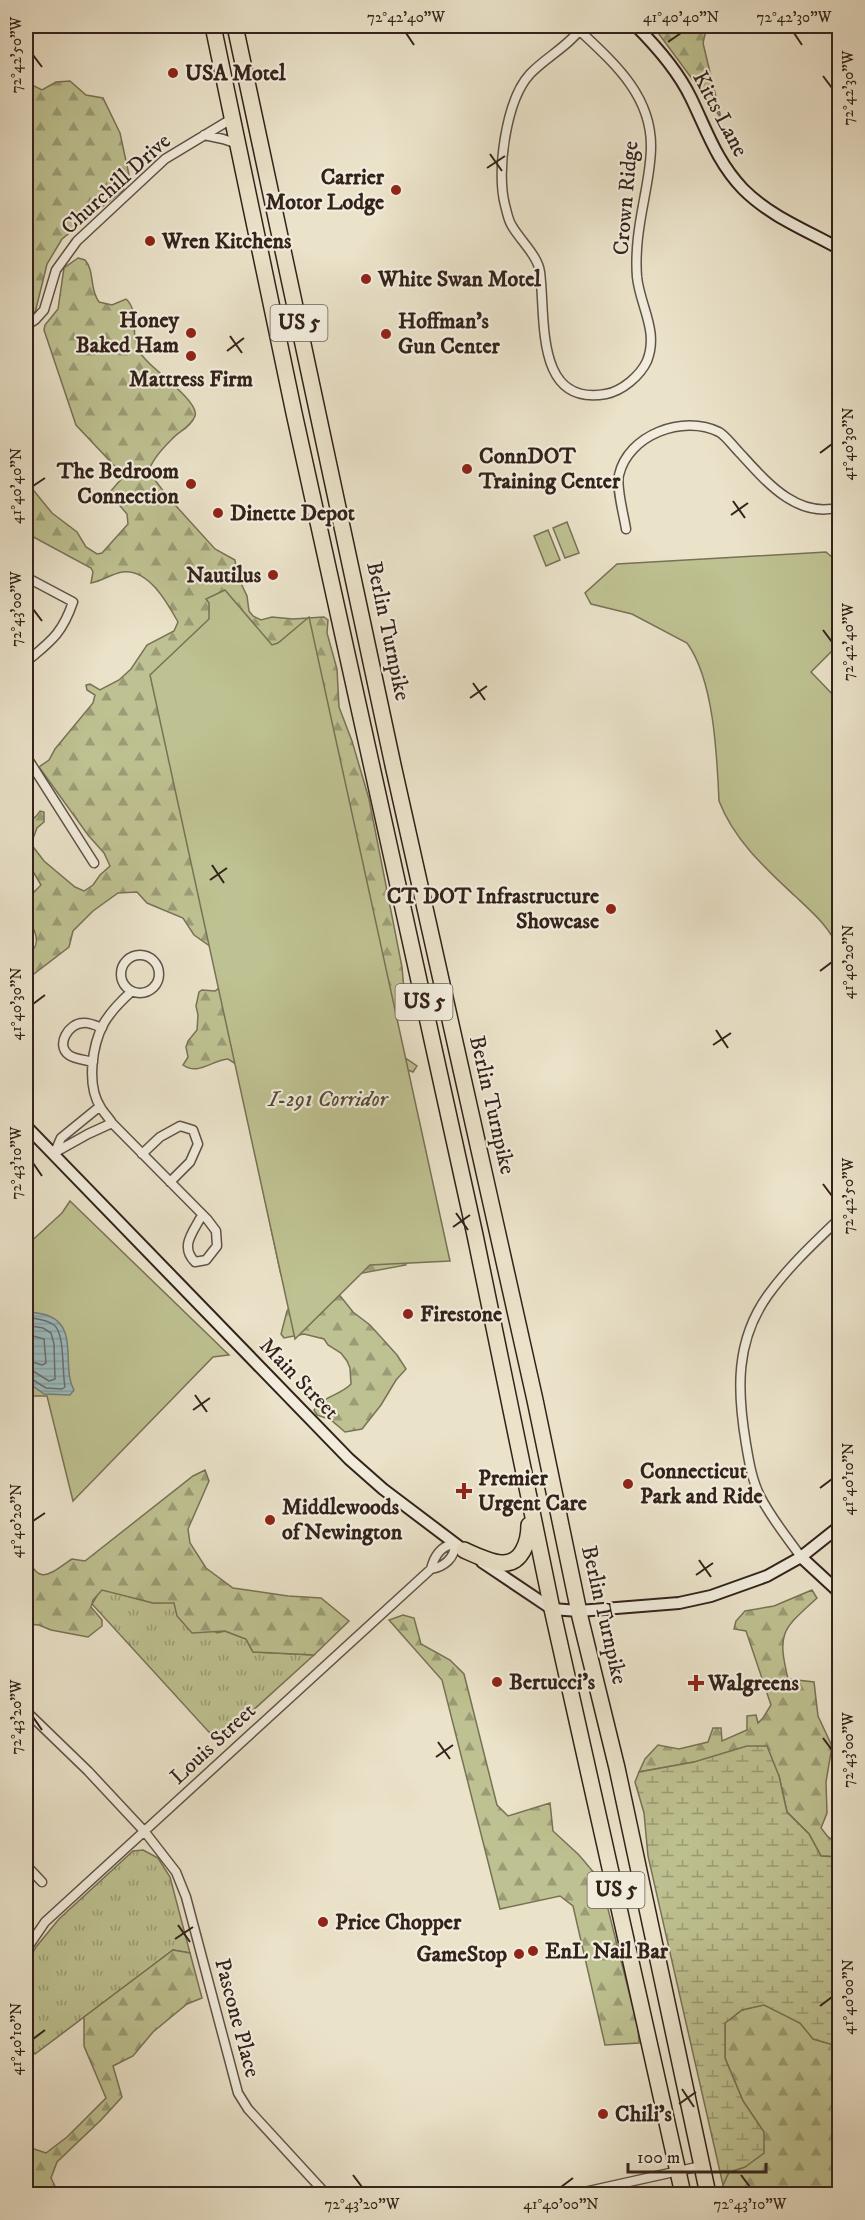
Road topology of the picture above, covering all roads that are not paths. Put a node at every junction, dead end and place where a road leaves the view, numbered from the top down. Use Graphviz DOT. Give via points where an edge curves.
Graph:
graph roads {
  1 [pos="213,26"];
  2 [pos="235,26"];
  3 [pos="636,26"];
  4 [pos="581,28"];
  5 [pos="233,118"];
  6 [pos="203,135"];
  7 [pos="239,144"];
  8 [pos="244,167"];
  9 [pos="267,173"];
  10 [pos="840,233"];
  11 [pos="836,248"];
  12 [pos="26,326"];
  13 [pos="318,409"];
  14 [pos="294,413"];
  15 [pos="840,507"];
  16 [pos="626,529"];
  17 [pos="26,577"];
  18 [pos="30,658"];
  19 [pos="26,756"];
  20 [pos="393,765"];
  21 [pos="374,768"];
  22 [pos="94,863"];
  23 [pos="132,991"];
  24 [pos="102,1028"];
  25 [pos="93,1062"];
  26 [pos="99,1107"];
  27 [pos="112,1123"];
  28 [pos="26,1126"];
  29 [pos="54,1154"];
  30 [pos="142,1154"];
  31 [pos="170,1182"];
  32 [pos="492,1207"];
  33 [pos="202,1215"];
  34 [pos="840,1218"];
  35 [pos="475,1235"];
  36 [pos="529,1501"];
  37 [pos="840,1526"];
  38 [pos="459,1547"];
  39 [pos="801,1557"];
  40 [pos="840,1593"];
  41 [pos="552,1609"];
  42 [pos="579,1611"];
  43 [pos="26,1712"];
  44 [pos="145,1832"];
  45 [pos="26,1865"];
  46 [pos="42,1882"];
  47 [pos="26,1950"];
  48 [pos="701,2166"];
  49 [pos="678,2172"];
  50 [pos="326,2194"];
  51 [pos="575,2194"];
  52 [pos="683,2194"];
  53 [pos="708,2194"];
  1 -- 5 [label="highway, Berlin Turnpike / US 5"];
  2 -- 9 [label="highway, Berlin Turnpike / US 5"];
  3 -- 11 [label="main road, Kitts Lane" via="673,68 720,161 743,189 775,214"];
  4 -- 4 [label="street, Crown Ridge" via="528,76 517,94 507,120 502,170 504,201 511,224 540,266 545,347 554,373 570,391 589,397 610,394 633,380 647,361 653,336 638,278 637,239 651,144 648,120 635,89"];
  5 -- 6 [label="street, Churchill Drive"];
  5 -- 7 [label="highway, Berlin Turnpike / US 5"];
  6 -- 7 [label="street, Churchill Drive"];
  6 -- 12 [label="street, Churchill Drive" via="165,159 77,240 56,270 44,310"];
  7 -- 8 [label="highway, Berlin Turnpike / US 5"];
  8 -- 9 [label="highway" via="256,165"];
  8 -- 14 [label="highway, Berlin Turnpike / US 5"];
  9 -- 13 [label="highway, Berlin Turnpike / US 5"];
  10 -- 11 [label="street"];
  13 -- 14 [label="highway"];
  13 -- 20 [label="highway, Berlin Turnpike / US 5"];
  14 -- 21 [label="highway, Berlin Turnpike / US 5"];
  15 -- 16 [label="street" via="807,508 791,501 768,484 722,433 703,425 682,425 641,442 624,460 618,477"];
  17 -- 18 [label="street" via="73,602 63,628"];
  19 -- 22 [label="street"];
  20 -- 21 [label="highway"];
  20 -- 32 [label="highway, Berlin Turnpike / US 5"];
  21 -- 35 [label="highway, Berlin Turnpike / US 5"];
  23 -- 23 [label="street" via="144,992 157,981 156,964 147,956 134,956 124,963 121,976"];
  23 -- 24 [label="street"];
  24 -- 25 [label="street"];
  24 -- 25 [label="street" via="85,1022 66,1033 65,1050 69,1056"];
  25 -- 26 [label="street"];
  26 -- 27 [label="street"];
  26 -- 29 [label="street" via="61,1138"];
  27 -- 29 [label="street"];
  27 -- 30 [label="street"];
  28 -- 29 [label="main road, Main Street"];
  29 -- 38 [label="main road, Main Street" via="349,1459"];
  30 -- 31 [label="street"];
  30 -- 31 [label="street" via="160,1137 180,1126 193,1130 198,1144 190,1162"];
  31 -- 33 [label="street"];
  32 -- 35 [label="highway"];
  32 -- 42 [label="highway, Berlin Turnpike / US 5"];
  33 -- 33 [label="street" via="187,1243 188,1256 195,1262 206,1260 217,1246 216,1231"];
  34 -- 39 [label="street" via="768,1296 754,1320 740,1371 741,1417 754,1484"];
  35 -- 36 [label="highway, Berlin Turnpike / US 5"];
  36 -- 38 [label="highway" via="529,1537 516,1558 502,1563"];
  36 -- 41 [label="highway, Berlin Turnpike / US 5"];
  37 -- 39 [label="main road, Main Street"];
  38 -- 41 [label="main road, Main Street"];
  38 -- 44 [label="street, Louis Street"];
  39 -- 40 [label="main road"];
  39 -- 42 [label="main road, Main Street" via="767,1576 711,1596 679,1603"];
  41 -- 42 [label="main road, Main Street"];
  41 -- 49 [label="highway, Berlin Turnpike / US 5"];
  42 -- 48 [label="highway, Berlin Turnpike / US 5" via="617,1768"];
  43 -- 44 [label="street, Pascone Place"];
  44 -- 47 [label="street, Louis Street" via="45,1922"];
  44 -- 50 [label="street, Pascone Place" via="176,1872 186,1897 238,2093"];
  45 -- 46 [label="street"];
  48 -- 49 [label="street"];
  48 -- 53 [label="highway, Berlin Turnpike / US 5"];
  49 -- 51 [label="street"];
  49 -- 52 [label="highway, Berlin Turnpike / US 5"];
}
